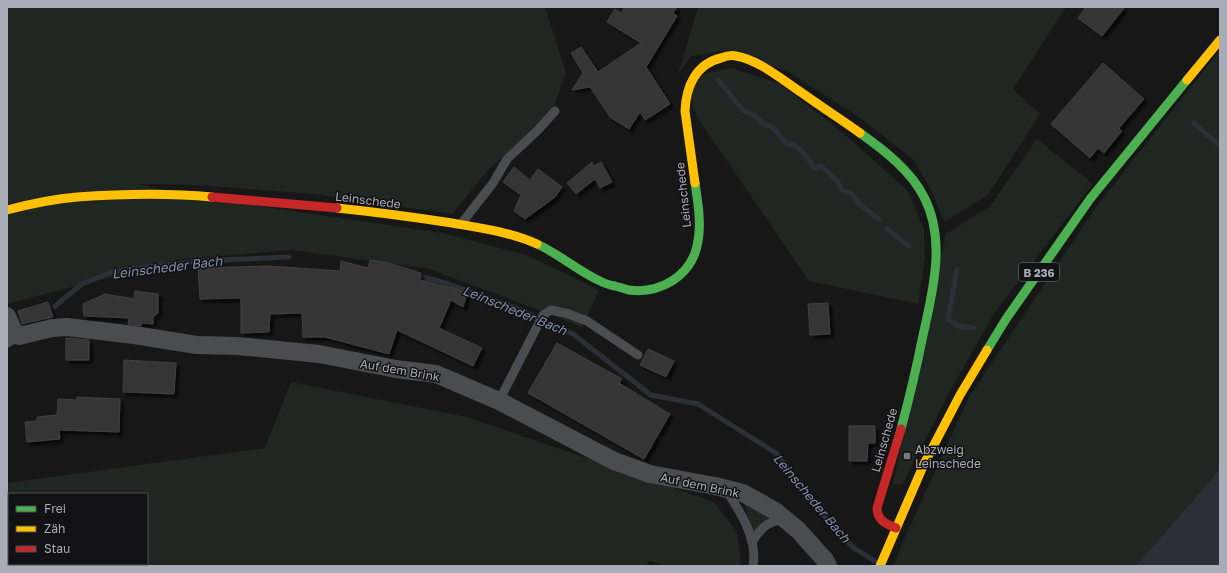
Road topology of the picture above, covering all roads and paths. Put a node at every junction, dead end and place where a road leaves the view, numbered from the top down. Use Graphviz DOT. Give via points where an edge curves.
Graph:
graph roads {
  1 [pos="1220,40"];
  2 [pos="555,111"];
  3 [pos="7,210"];
  4 [pos="460,225"];
  5 [pos="7,316"];
  6 [pos="13,340"];
  7 [pos="638,355"];
  8 [pos="499,401"];
  9 [pos="725,489"];
  10 [pos="786,520"];
  11 [pos="896,528"];
  12 [pos="752,542"];
  13 [pos="882,563"];
  14 [pos="753,566"];
  15 [pos="828,566"];
  1 -- 11 [label="main road, B 236" via="1090,199 1006,319 960,395 924,464"];
  2 -- 4 [label="lane" via="507,160 493,183"];
  3 -- 4 [label="main road, Leinschede" via="76,197 202,196 315,205"];
  4 -- 11 [label="main road, Leinschede" via="526,239 601,282 615,287 650,290 682,274 698,248 699,214 685,102 692,79 703,65 718,58 731,56 749,60 851,127 896,162 919,187 930,210 935,231 935,265 931,296 895,448 877,508 881,520"];
  5 -- 6 [label="street, Auf dem Brink" via="13,330"];
  6 -- 8 [label="street, Auf dem Brink" via="52,328 67,327 197,345 238,346 319,354 436,374"];
  7 -- 8 [label="lane" via="587,321 551,310 543,315"];
  8 -- 9 [label="street, Auf dem Brink" via="614,461 650,474"];
  9 -- 10 [label="street, Auf dem Brink" via="743,493"];
  9 -- 12 [label="lane" via="744,520"];
  10 -- 12 [label="lane" via="767,524"];
  10 -- 15 [label="street, Auf dem Brink" via="798,530"];
  11 -- 13 [label="main road, B 236"];
  12 -- 14 [label="lane"];
}
